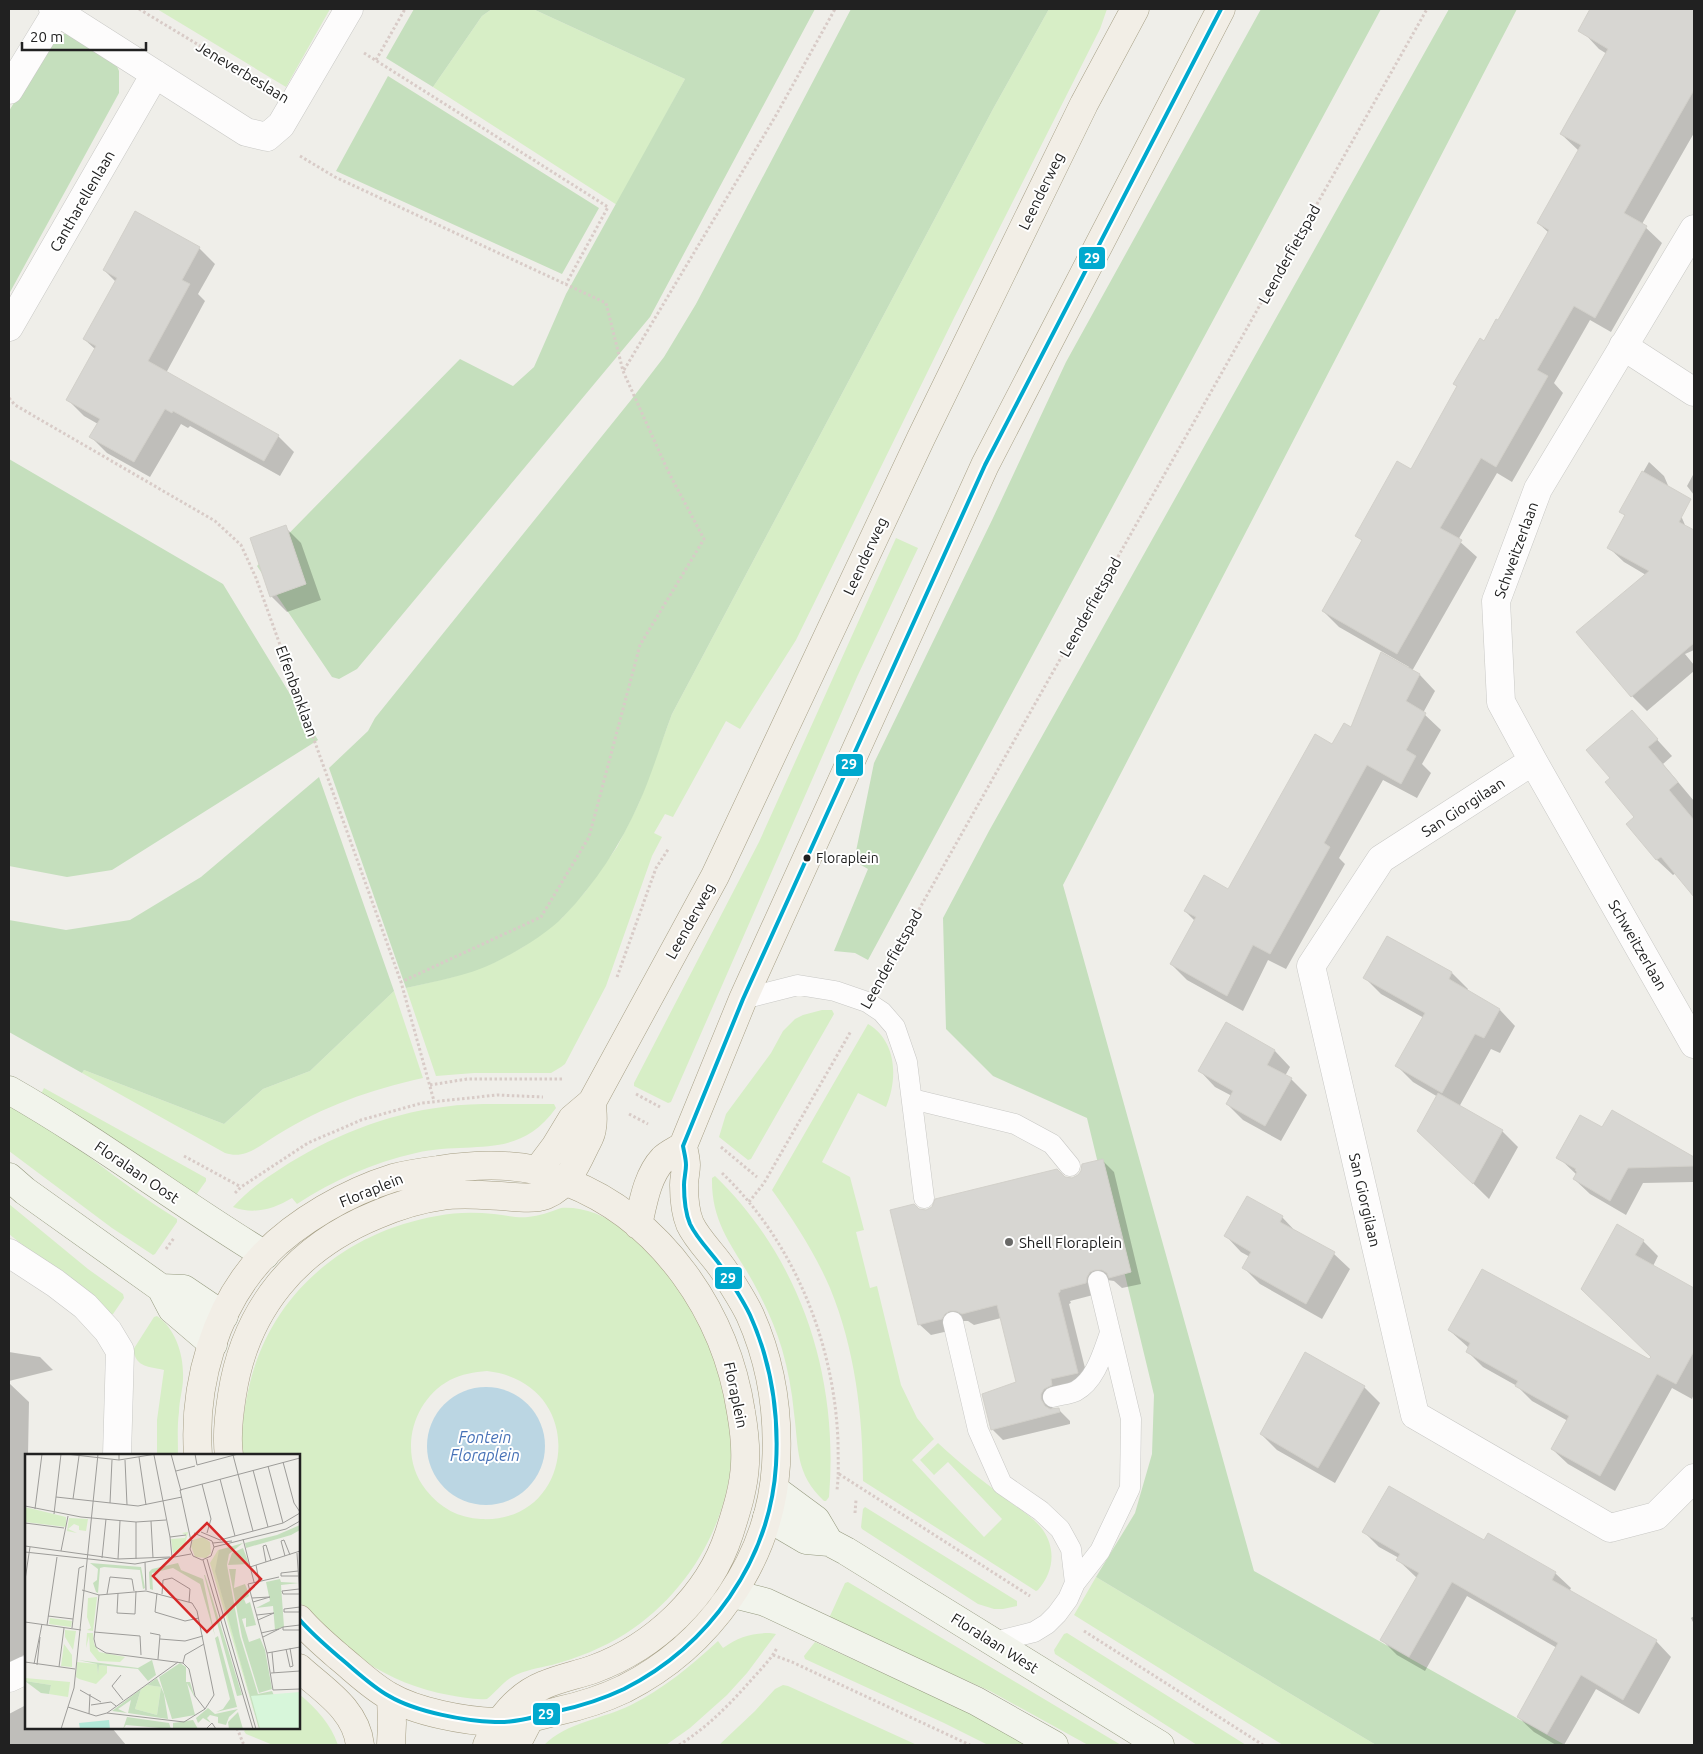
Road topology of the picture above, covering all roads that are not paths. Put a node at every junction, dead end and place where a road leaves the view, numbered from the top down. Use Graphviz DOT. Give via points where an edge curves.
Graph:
graph roads {
  1 [pos="349,9"];
  2 [pos="1135,9"];
  3 [pos="1221,9"];
  4 [pos="55,10"];
  5 [pos="155,74"];
  6 [pos="9,90"];
  7 [pos="1694,230"];
  8 [pos="9,327"];
  9 [pos="1623,346"];
  10 [pos="1694,392"];
  11 [pos="1533,761"];
  12 [pos="743,999"];
  13 [pos="1694,1044"];
  14 [pos="9,1090"];
  15 [pos="912,1099"];
  16 [pos="592,1102"];
  17 [pos="683,1146"];
  18 [pos="1070,1166"];
  19 [pos="538,1171"];
  20 [pos="9,1177"];
  21 [pos="565,1182"];
  22 [pos="924,1198"];
  23 [pos="638,1225"];
  24 [pos="9,1253"];
  25 [pos="265,1255"];
  26 [pos="1098,1281"];
  27 [pos="161,1288"];
  28 [pos="224,1316"];
  29 [pos="953,1322"];
  30 [pos="1110,1333"];
  31 [pos="246,1340"];
  32 [pos="213,1344"];
  33 [pos="1053,1397"];
  34 [pos="118,1454"];
  35 [pos="198,1454"];
  36 [pos="229,1454"];
  37 [pos="1694,1478"];
  38 [pos="774,1489"];
  39 [pos="739,1500"];
  40 [pos="767,1517"];
  41 [pos="829,1542"];
  42 [pos="1075,1583"];
  43 [pos="733,1594"];
  44 [pos="300,1621"];
  45 [pos="994,1642"];
  46 [pos="300,1669"];
  47 [pos="25,1670"];
  48 [pos="9,1678"];
  49 [pos="391,1697"];
  50 [pos="530,1718"];
  51 [pos="492,1734"];
  52 [pos="360,1745"];
  53 [pos="391,1745"];
  54 [pos="516,1745"];
  55 [pos="1054,1745"];
  56 [pos="1160,1745"];
  1 -- 5 [label="street" via="281,125 267,137 246,132"];
  2 -- 16 [label="main road, Leenderweg" via="1084,104 929,421 714,876"];
  3 -- 12 [label="main road" via="985,465"];
  4 -- 5 [label="street"];
  4 -- 6 [label="street"];
  5 -- 8 [label="street, Cantharellenlaan"];
  7 -- 9 [label="street, Schweitzerlaan"];
  9 -- 10 [label="street"];
  9 -- 11 [label="street, Schweitzerlaan" via="1538,489 1496,601 1500,702"];
  11 -- 13 [label="street, Schweitzerlaan"];
  11 -- 37 [label="street, San Giorgilaan" via="1381,859 1311,966 1415,1415 1610,1528 1656,1516"];
  12 -- 15 [label="lane" via="798,984 835,991 867,1002 882,1012 895,1027 908,1062"];
  12 -- 17 [label="main road"];
  14 -- 25 [label="main road, Floralaan Oost"];
  15 -- 18 [label="lane" via="1015,1124 1052,1144"];
  15 -- 22 [label="lane"];
  16 -- 19 [label="main road, Leenderweg" via="572,1119"];
  16 -- 21 [label="main road, Leenderweg" via="592,1130"];
  17 -- 23 [label="main road" via="664,1158 652,1175"];
  17 -- 38 [label="main road" via="686,1213 690,1225 723,1269 750,1314 767,1362 774,1401"];
  19 -- 21 [label="main road, Floraplein"];
  19 -- 25 [label="main road, Floraplein" via="499,1166 457,1167 395,1178 358,1191 307,1220"];
  20 -- 27 [label="main road"];
  21 -- 23 [label="main road, Floraplein" via="603,1200"];
  21 -- 31 [label="main road, Floraplein" via="546,1195 529,1198 470,1194 415,1200 352,1224 328,1239 281,1282 261,1310"];
  23 -- 39 [label="main road, Floraplein" via="686,1276 713,1320 731,1362 745,1438 744,1478"];
  24 -- 34 [label="street" via="85,1306 120,1350"];
  25 -- 28 [label="main road, Floraplein" via="242,1283"];
  26 -- 30 [label="lane"];
  27 -- 28 [label="main road" via="184,1289"];
  27 -- 32 [label="main road" via="172,1309"];
  28 -- 31 [label="main road"];
  28 -- 32 [label="main road, Floraplein"];
  29 -- 42 [label="lane" via="979,1418 1002,1484 1041,1511 1060,1529 1071,1549"];
  30 -- 33 [label="lane" via="1096,1370 1086,1383 1076,1391"];
  30 -- 42 [label="lane" via="1131,1419 1130,1488 1100,1551"];
  31 -- 36 [label="main road, Floraplein" via="234,1377"];
  32 -- 35 [label="main road, Floraplein" via="200,1403 196,1433"];
  38 -- 40 [label="main road"];
  38 -- 41 [label="main road, Floralaan West" via="816,1520"];
  39 -- 40 [label="main road"];
  39 -- 51 [label="main road, Floraplein" via="728,1538 715,1566 678,1616 626,1655 528,1692"];
  40 -- 41 [label="main road, Floralaan West" via="806,1540"];
  40 -- 43 [label="main road" via="758,1548"];
  41 -- 45 [label="main road, Floralaan West"];
  42 -- 45 [label="lane" via="1068,1599 1047,1624 1034,1632"];
  43 -- 50 [label="main road" via="679,1652 624,1689 589,1703"];
  43 -- 55 [label="main road" via="765,1602 949,1688"];
  44 -- 49 [label="main road" via="348,1665"];
  45 -- 56 [label="main road, Floralaan West"];
  46 -- 52 [label="main road" via="347,1711"];
  47 -- 48 [label="street"];
  49 -- 51 [label="main road" via="443,1715 470,1720"];
  49 -- 53 [label="main road"];
  50 -- 51 [label="main road"];
  50 -- 54 [label="main road"];
}
